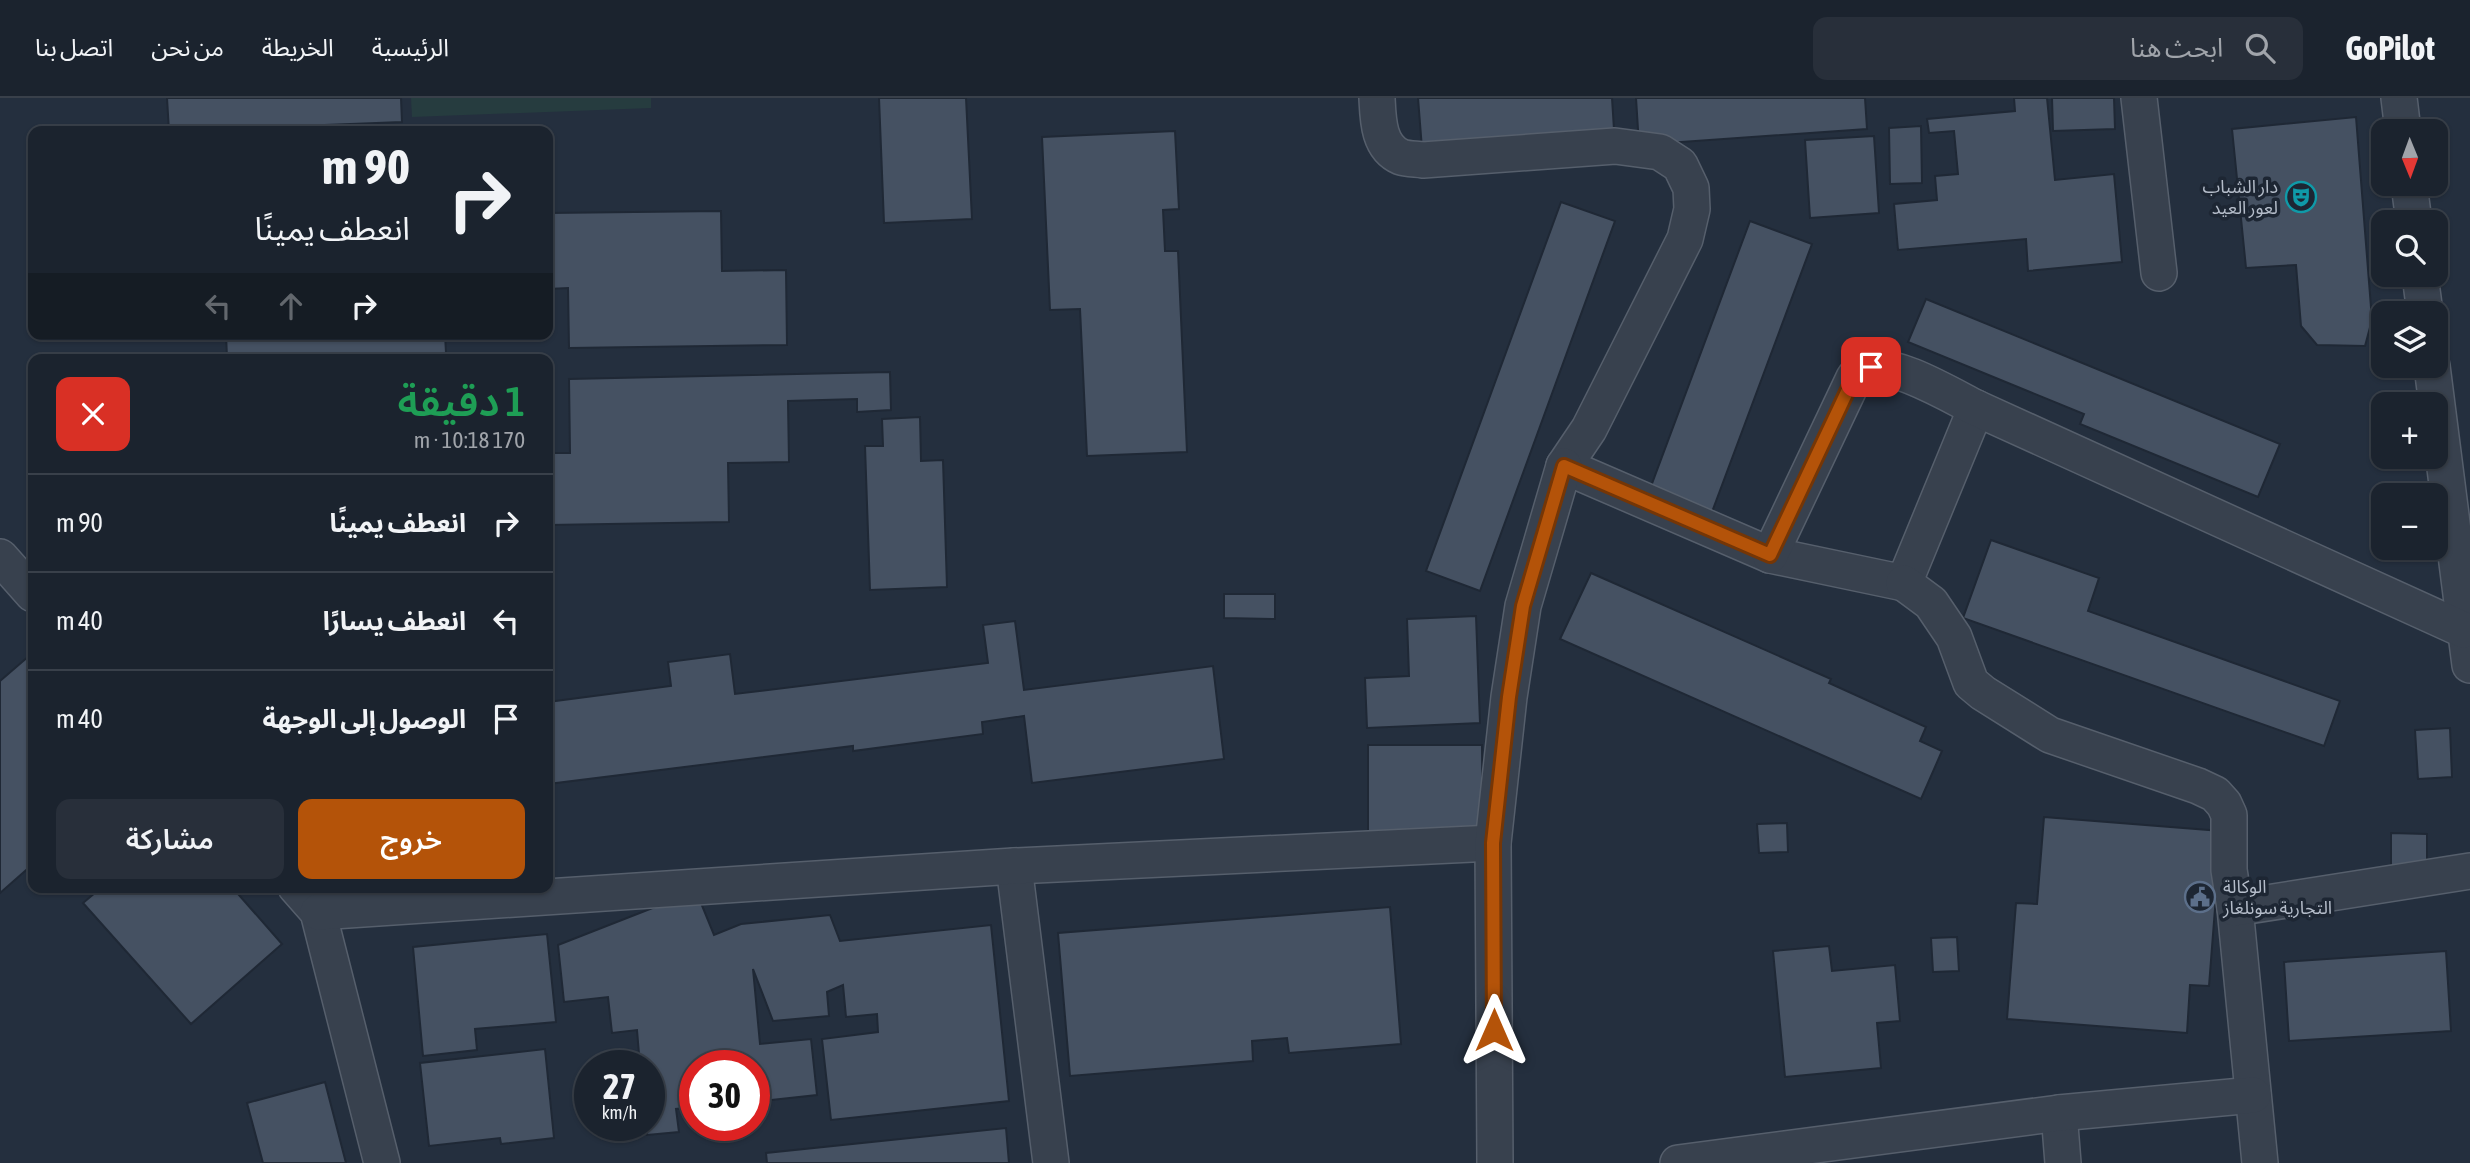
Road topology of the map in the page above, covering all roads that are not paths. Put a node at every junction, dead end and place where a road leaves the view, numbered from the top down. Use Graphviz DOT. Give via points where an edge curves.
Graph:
graph roads {
  1 [pos="1377,98"];
  2 [pos="2139,98"];
  3 [pos="2399,98"];
  4 [pos="2402,119"];
  5 [pos="2159,273"];
  6 [pos="2433,378"];
  7 [pos="1976,408"];
  8 [pos="1564,466"];
  9 [pos="1770,555"];
  10 [pos="0,557"];
  11 [pos="1904,583"];
  12 [pos="28,588"];
  13 [pos="2464,630"];
  14 [pos="2470,665"];
  15 [pos="1493,843"];
  16 [pos="1014,866"];
  17 [pos="2470,871"];
  18 [pos="553,888"];
  19 [pos="436,893"];
  20 [pos="307,899"];
  21 [pos="2235,908"];
  22 [pos="2253,1095"];
  23 [pos="2059,1112"];
  24 [pos="382,1163"];
  25 [pos="1051,1163"];
  26 [pos="1495,1163"];
  27 [pos="1678,1163"];
  28 [pos="2063,1163"];
  29 [pos="2260,1163"];
  1 -- 8 [label="street" via="1378,127 1390,148 1402,157 1423,160 1615,146 1660,152 1681,165 1691,188 1685,239 1588,429"];
  2 -- 5 [label="street"];
  3 -- 4 [label="street"];
  6 -- 13 [label="street"];
  7 -- 9 [label="street" via="1910,374 1862,369 1854,377"];
  7 -- 11 [label="street"];
  7 -- 13 [label="street"];
  8 -- 9 [label="street"];
  8 -- 15 [label="street" via="1523,606"];
  9 -- 11 [label="street"];
  10 -- 12 [label="street"];
  11 -- 21 [label="street" via="1931,603 1954,637 1971,683 1983,694 2050,735 2215,794 2229,816 2229,870"];
  13 -- 14 [label="street"];
  15 -- 16 [label="street"];
  15 -- 26 [label="street"];
  16 -- 18 [label="street"];
  16 -- 25 [label="street"];
  17 -- 21 [label="street"];
  19 -- 20 [label="street"];
  20 -- 24 [label="street"];
  21 -- 22 [label="street"];
  22 -- 23 [label="street"];
  22 -- 29 [label="street"];
  23 -- 27 [label="street"];
  23 -- 28 [label="street"];
}
